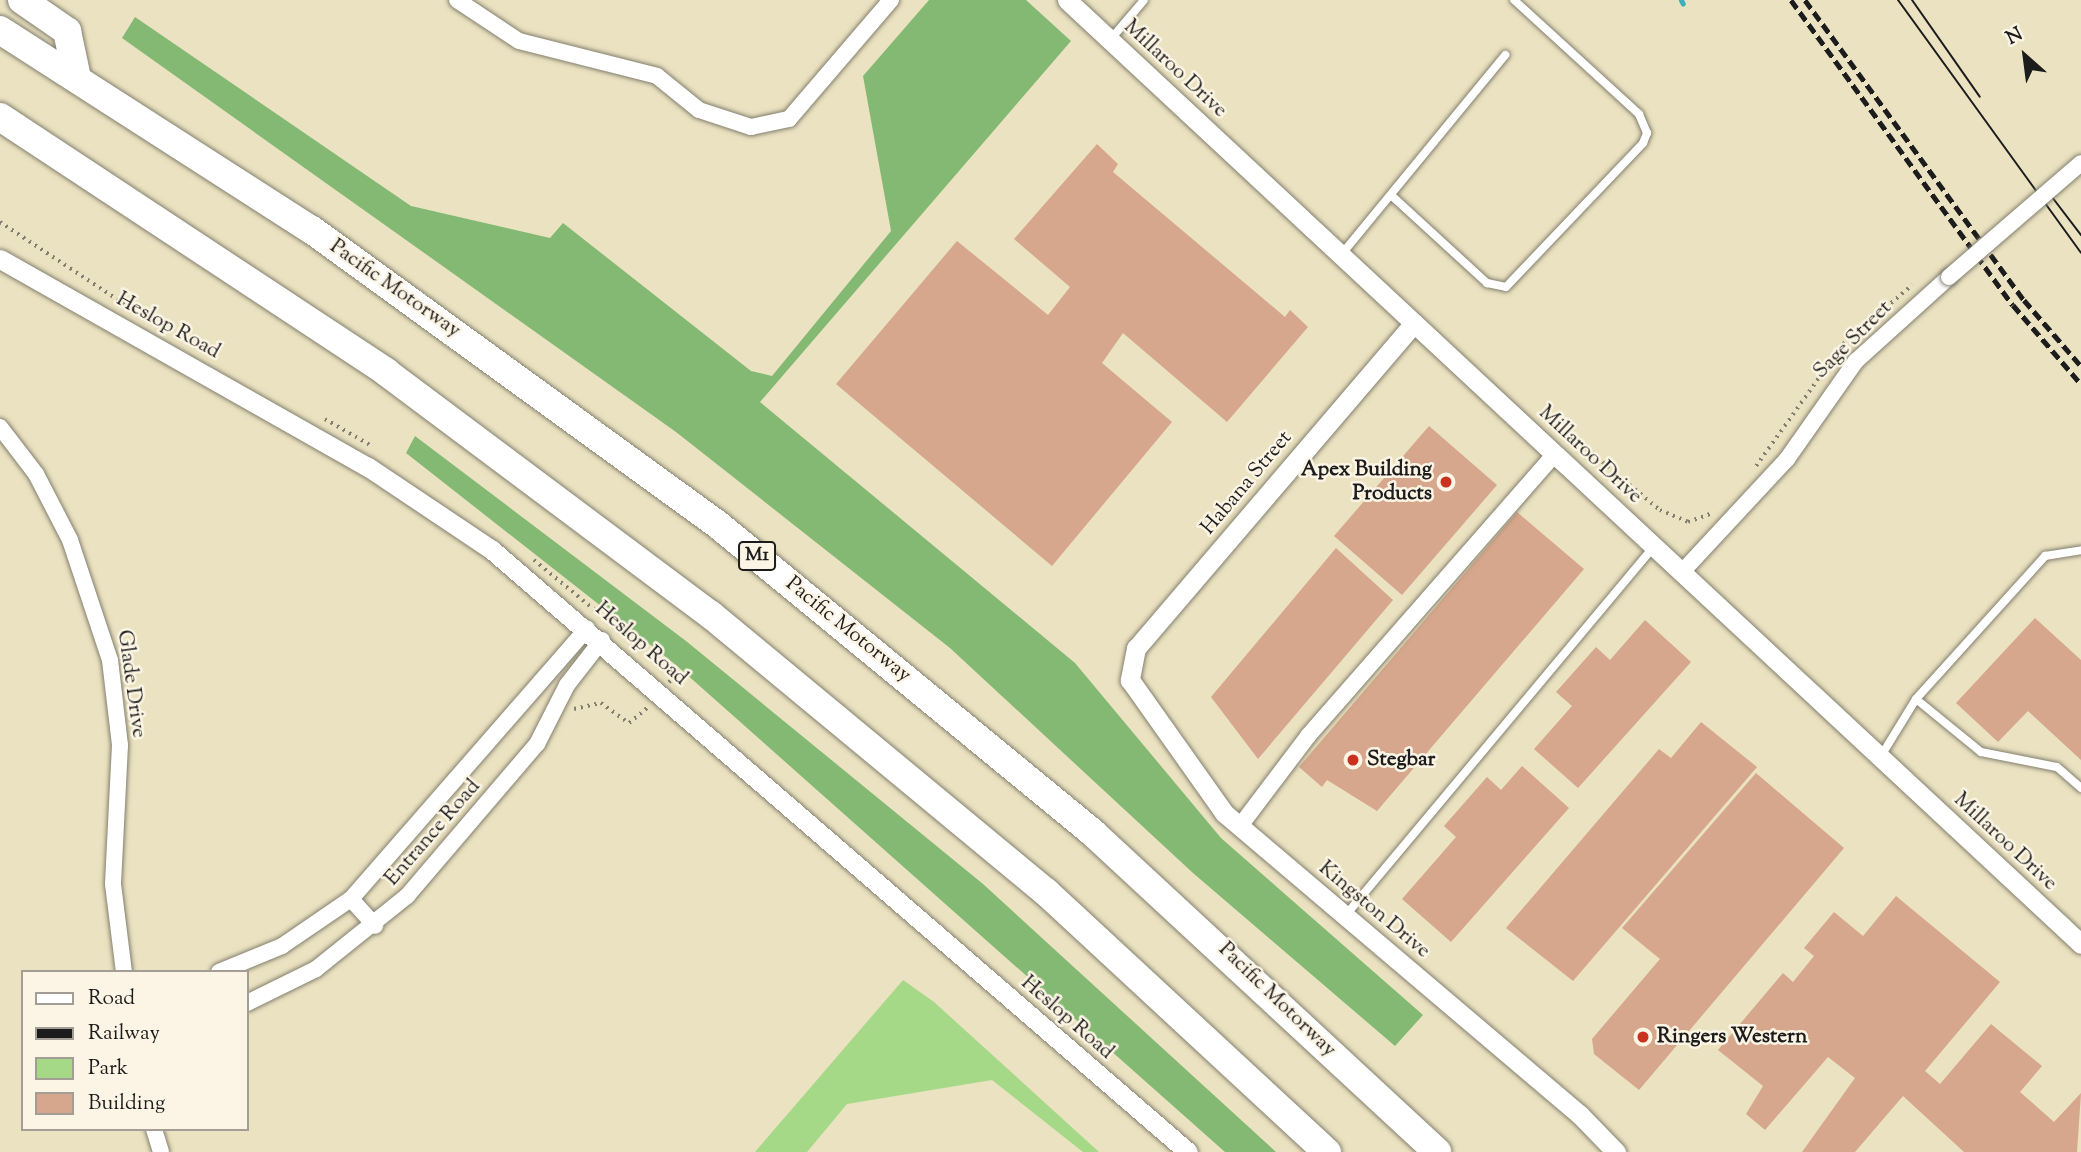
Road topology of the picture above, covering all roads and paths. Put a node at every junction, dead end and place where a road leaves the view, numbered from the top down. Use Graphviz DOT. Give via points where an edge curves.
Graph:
graph roads {
  1 [pos="457,0"];
  2 [pos="891,0"];
  3 [pos="1067,0"];
  4 [pos="1144,0"];
  5 [pos="1514,0"];
  6 [pos="28,4"];
  7 [pos="8,34"];
  8 [pos="1110,40"];
  9 [pos="1505,55"];
  10 [pos="77,78"];
  11 [pos="0,117"];
  12 [pos="12,136"];
  13 [pos="2081,163"];
  14 [pos="1392,196"];
  15 [pos="0,222"];
  16 [pos="1341,255"];
  17 [pos="0,259"];
  18 [pos="1919,281"];
  19 [pos="1414,323"];
  20 [pos="156,324"];
  21 [pos="316,414"];
  22 [pos="1549,417"];
  23 [pos="0,427"];
  24 [pos="373,447"];
  25 [pos="1555,454"];
  26 [pos="1746,476"];
  27 [pos="1722,503"];
  28 [pos="1654,547"];
  29 [pos="2081,550"];
  30 [pos="524,552"];
  31 [pos="1682,572"];
  32 [pos="594,634"];
  33 [pos="1130,680"];
  34 [pos="662,692"];
  35 [pos="1916,699"];
  36 [pos="568,714"];
  37 [pos="1881,756"];
  38 [pos="2081,788"];
  39 [pos="1240,827"];
  40 [pos="351,899"];
  41 [pos="1345,915"];
  42 [pos="375,926"];
  43 [pos="2081,944"];
  44 [pos="124,970"];
  45 [pos="224,970"];
  46 [pos="248,1003"];
  47 [pos="155,1131"];
  48 [pos="161,1152"];
  49 [pos="1188,1152"];
  50 [pos="1327,1152"];
  51 [pos="1437,1152"];
  52 [pos="1616,1152"];
  1 -- 2 [label="street" via="519,41 657,76 699,110 751,127 789,118"];
  3 -- 8 [label="street, Millaroo Drive"];
  4 -- 8 [label="lane"];
  5 -- 14 [label="lane" via="1639,114 1647,133 1643,143 1507,287 1487,284"];
  6 -- 10 [label="highway" via="67,31"];
  7 -- 10 [label="highway, Pacific Motorway / M1"];
  8 -- 16 [label="street, Millaroo Drive"];
  9 -- 14 [label="lane"];
  10 -- 51 [label="highway, Pacific Motorway / M1" via="312,230 718,524 1103,842"];
  11 -- 12 [label="highway"];
  12 -- 50 [label="highway" via="386,372 711,615 1046,892"];
  13 -- 31 [label="street, Sage Street, bridge" via="1856,361 1787,459"];
  14 -- 16 [label="lane"];
  15 -- 20 [label="path"];
  16 -- 19 [label="street, Millaroo Drive"];
  17 -- 32 [label="street, Heslop Road" via="368,467 492,550"];
  18 -- 26 [label="path" via="1843,344"];
  19 -- 25 [label="street, Millaroo Drive"];
  19 -- 33 [label="street, Habana Street" via="1136,648"];
  21 -- 24 [label="path"];
  22 -- 27 [label="path" via="1624,485 1676,520 1701,520"];
  23 -- 44 [label="street, Glade Drive" via="36,474 70,540 110,660 120,745 113,884"];
  25 -- 28 [label="street, Millaroo Drive"];
  25 -- 39 [label="street" via="1308,736"];
  28 -- 31 [label="street, Millaroo Drive"];
  28 -- 41 [label="lane"];
  29 -- 35 [label="lane" via="2045,556"];
  30 -- 34 [label="path" via="675,676"];
  31 -- 37 [label="street, Millaroo Drive"];
  32 -- 34 [label="street, Heslop Road"];
  32 -- 40 [label="street, Entrance Road"];
  32 -- 42 [label="street, Entrance Road" via="537,744"];
  33 -- 39 [label="street, Kingston Drive" via="1139,701"];
  34 -- 36 [label="path" via="632,723 592,701"];
  34 -- 49 [label="street, Heslop Road"];
  35 -- 37 [label="lane"];
  35 -- 38 [label="lane" via="1981,752 2057,767"];
  37 -- 43 [label="street, Millaroo Drive"];
  39 -- 41 [label="street, Kingston Drive"];
  40 -- 42 [label="street"];
  40 -- 45 [label="street, Entrance Road" via="282,946"];
  41 -- 52 [label="street, Kingston Drive"];
  42 -- 46 [label="street, Entrance Road" via="316,969"];
  47 -- 48 [label="street"];
}
